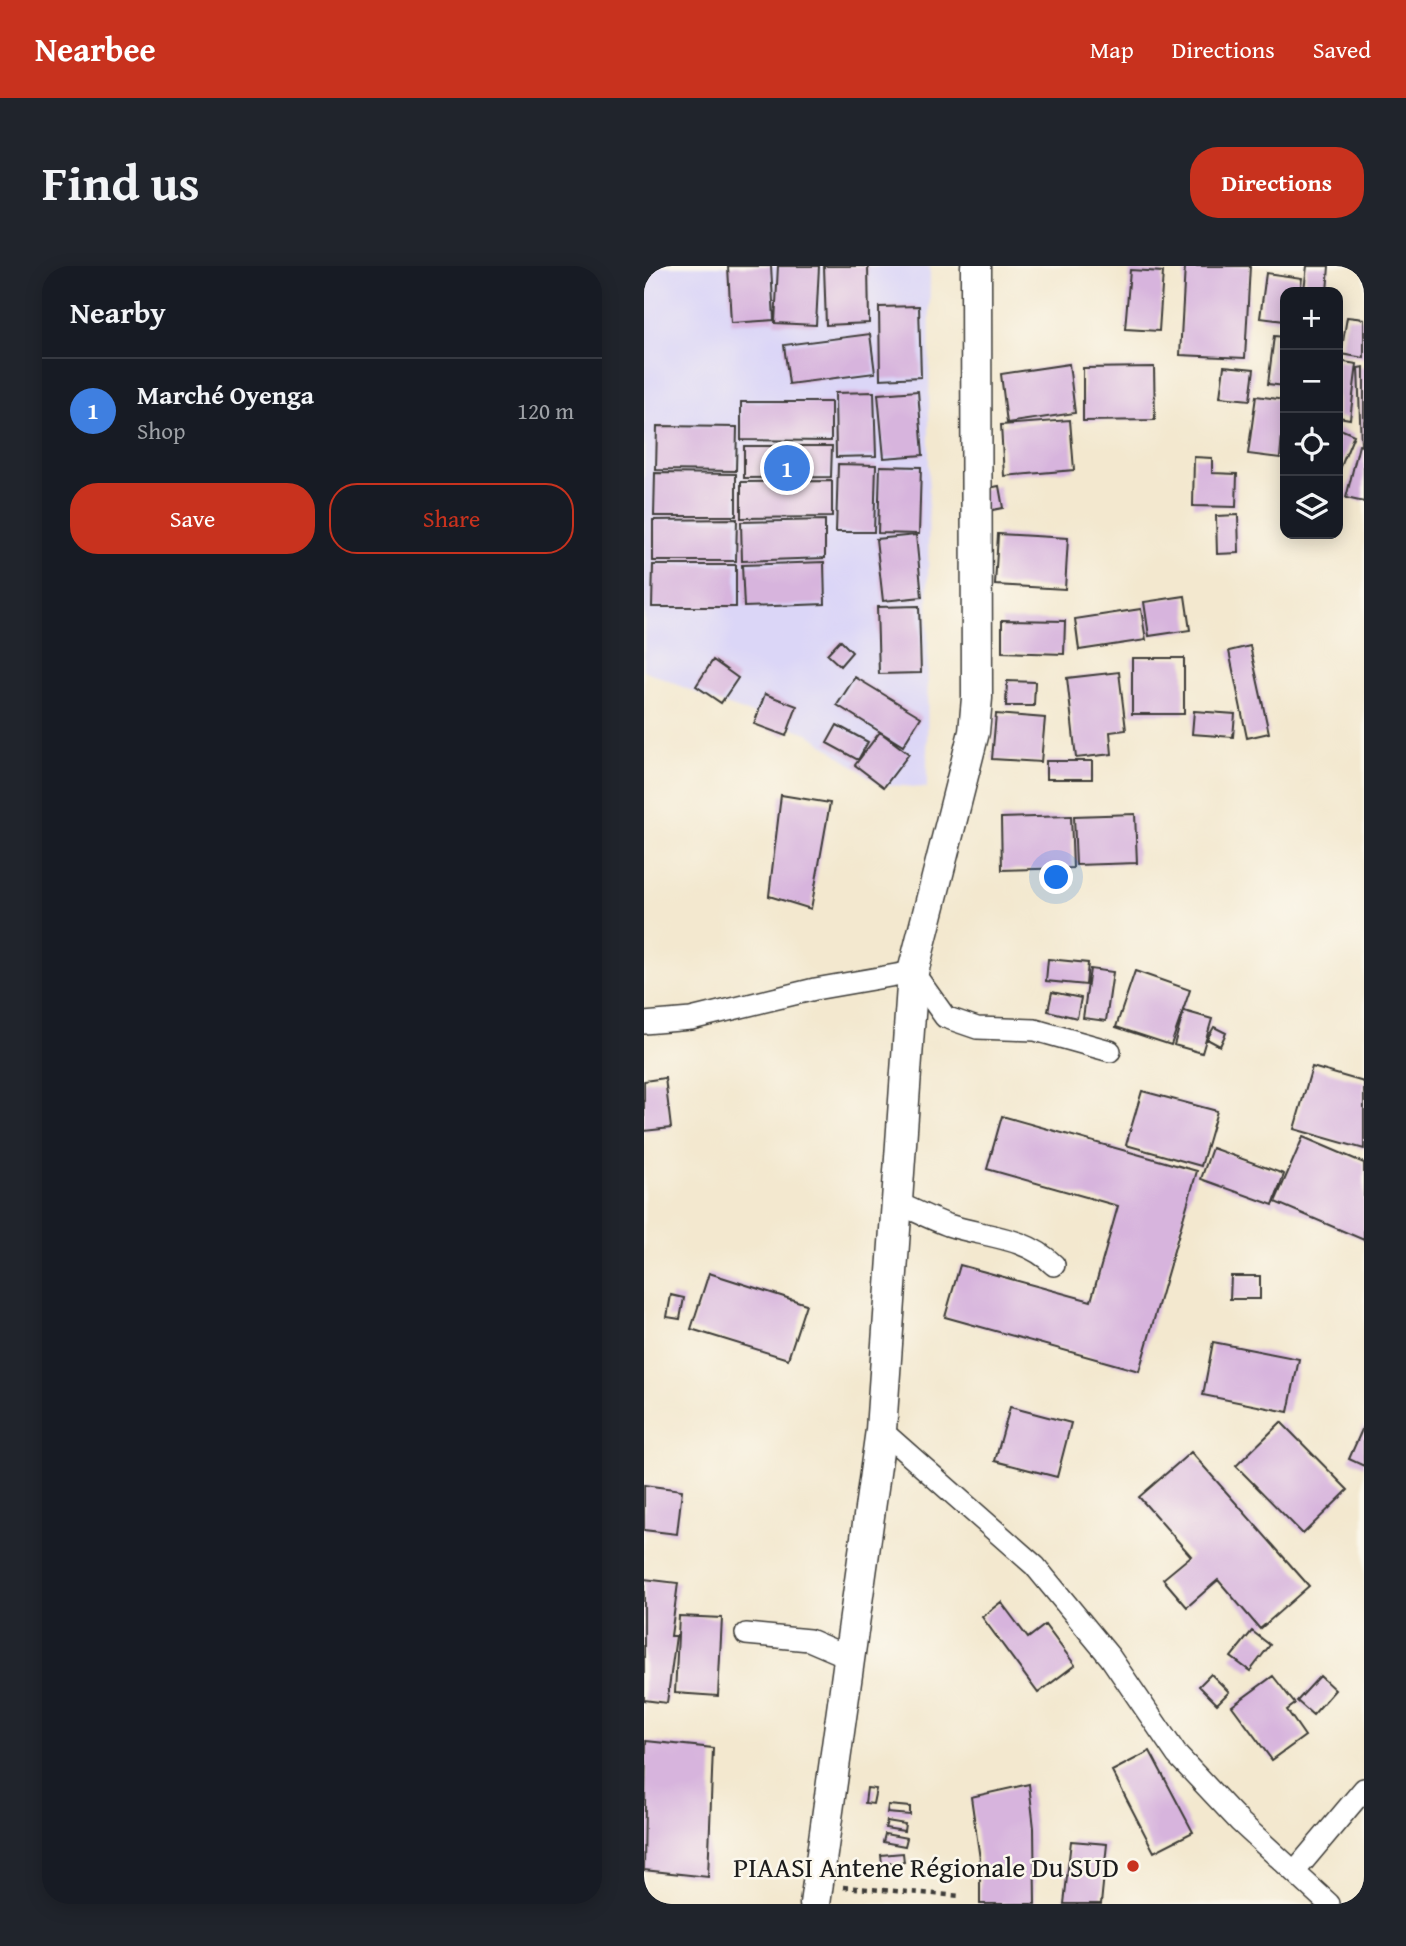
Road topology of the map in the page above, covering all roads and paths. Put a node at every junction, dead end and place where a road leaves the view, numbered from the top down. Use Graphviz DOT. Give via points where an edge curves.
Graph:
graph roads {
  1 [pos="976,266"];
  2 [pos="913,972"];
  3 [pos="644,1023"];
  4 [pos="1110,1051"];
  5 [pos="897,1203"];
  6 [pos="1054,1265"];
  7 [pos="881,1430"];
  8 [pos="746,1633"];
  9 [pos="851,1658"];
  10 [pos="1364,1789"];
  11 [pos="1295,1871"];
  12 [pos="961,1896"];
  13 [pos="816,1897"];
  14 [pos="1329,1904"];
  1 -- 2 [label="main road" via="975,721"];
  2 -- 3 [label="street" via="815,989 691,1019"];
  2 -- 4 [label="street" via="945,1017 976,1028 1035,1030"];
  2 -- 5 [label="main road"];
  5 -- 6 [label="street" via="948,1225 1040,1251"];
  5 -- 7 [label="main road"];
  7 -- 9 [label="main road"];
  7 -- 11 [label="street" via="1035,1566 1110,1657 1177,1755 1240,1822"];
  8 -- 9 [label="street" via="809,1640"];
  9 -- 13 [label="main road"];
  10 -- 11 [label="street"];
  11 -- 14 [label="street"];
  12 -- 13 [label="path" via="852,1887"];
}
